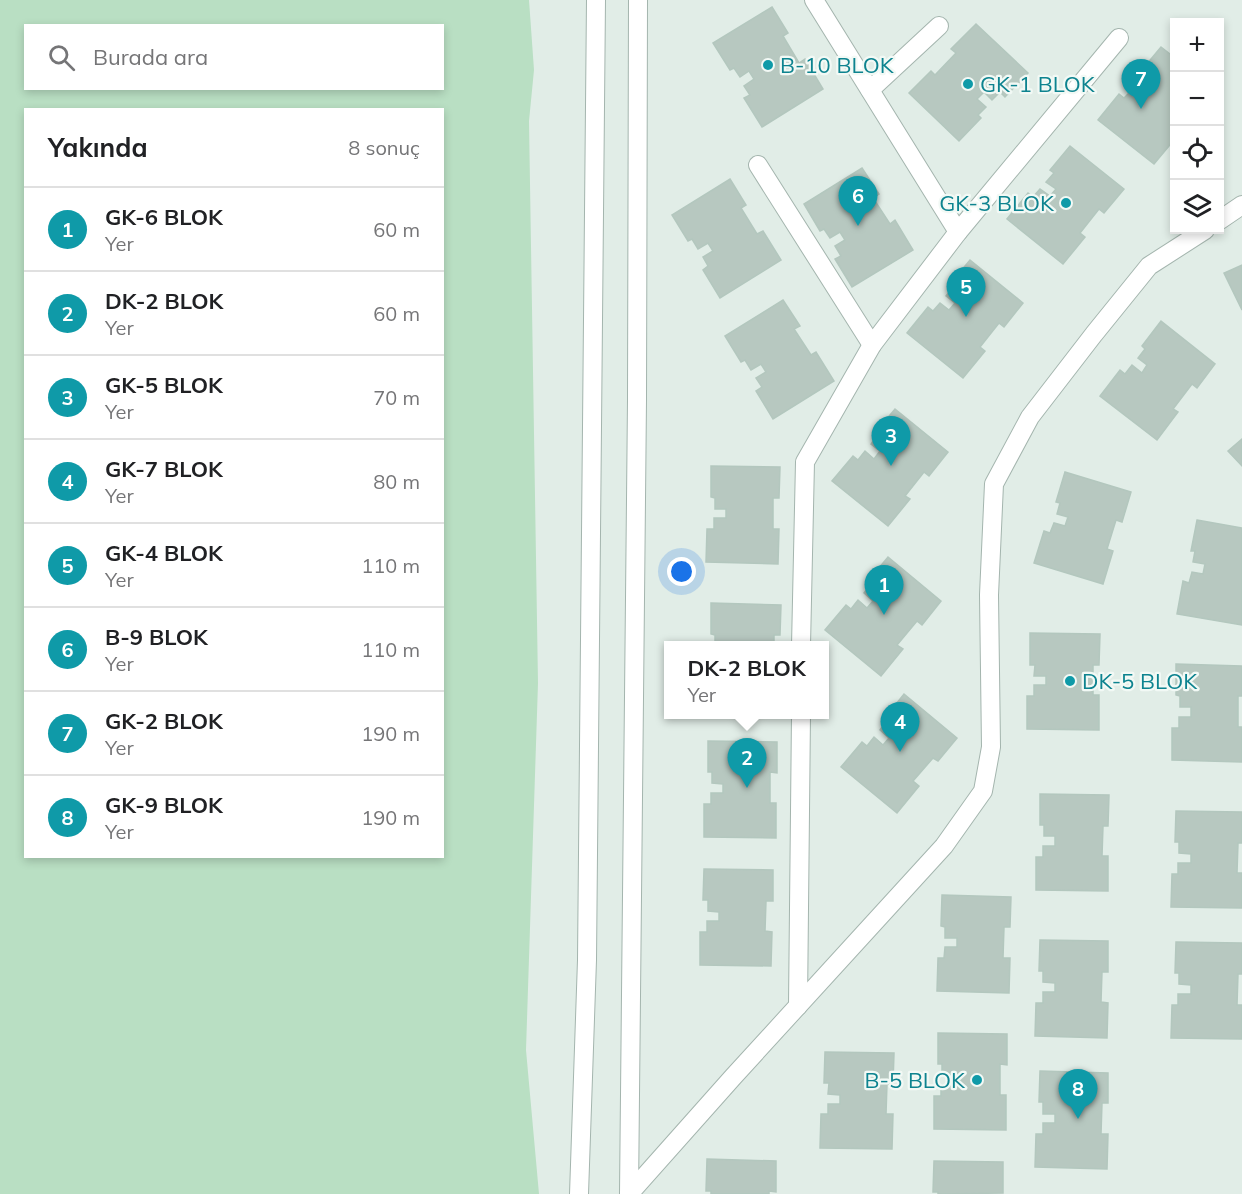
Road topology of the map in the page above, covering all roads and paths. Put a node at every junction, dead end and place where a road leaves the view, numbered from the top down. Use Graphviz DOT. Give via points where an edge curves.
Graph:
graph roads {
  1 [pos="596,0"];
  2 [pos="638,0"];
  3 [pos="814,0"];
  4 [pos="939,26"];
  5 [pos="1119,38"];
  6 [pos="870,90"];
  7 [pos="758,165"];
  8 [pos="1242,205"];
  9 [pos="1224,217"];
  10 [pos="958,232"];
  11 [pos="1199,234"];
  12 [pos="872,345"];
  13 [pos="801,641"];
  14 [pos="801,719"];
  15 [pos="798,1006"];
  16 [pos="579,1194"];
  17 [pos="629,1194"];
  1 -- 16 [label="street" via="587,960"];
  2 -- 17 [label="street"];
  3 -- 6 [label="street"];
  4 -- 6 [label="street"];
  5 -- 10 [label="street"];
  6 -- 10 [label="street"];
  7 -- 12 [label="street"];
  8 -- 9 [label="street"];
  10 -- 12 [label="street"];
  11 -- 15 [label="street" via="1149,266 1029,417 994,484 989,595 991,747 983,791 944,846"];
  12 -- 13 [label="street" via="805,462"];
  14 -- 15 [label="street"];
  15 -- 17 [label="street"];
}
